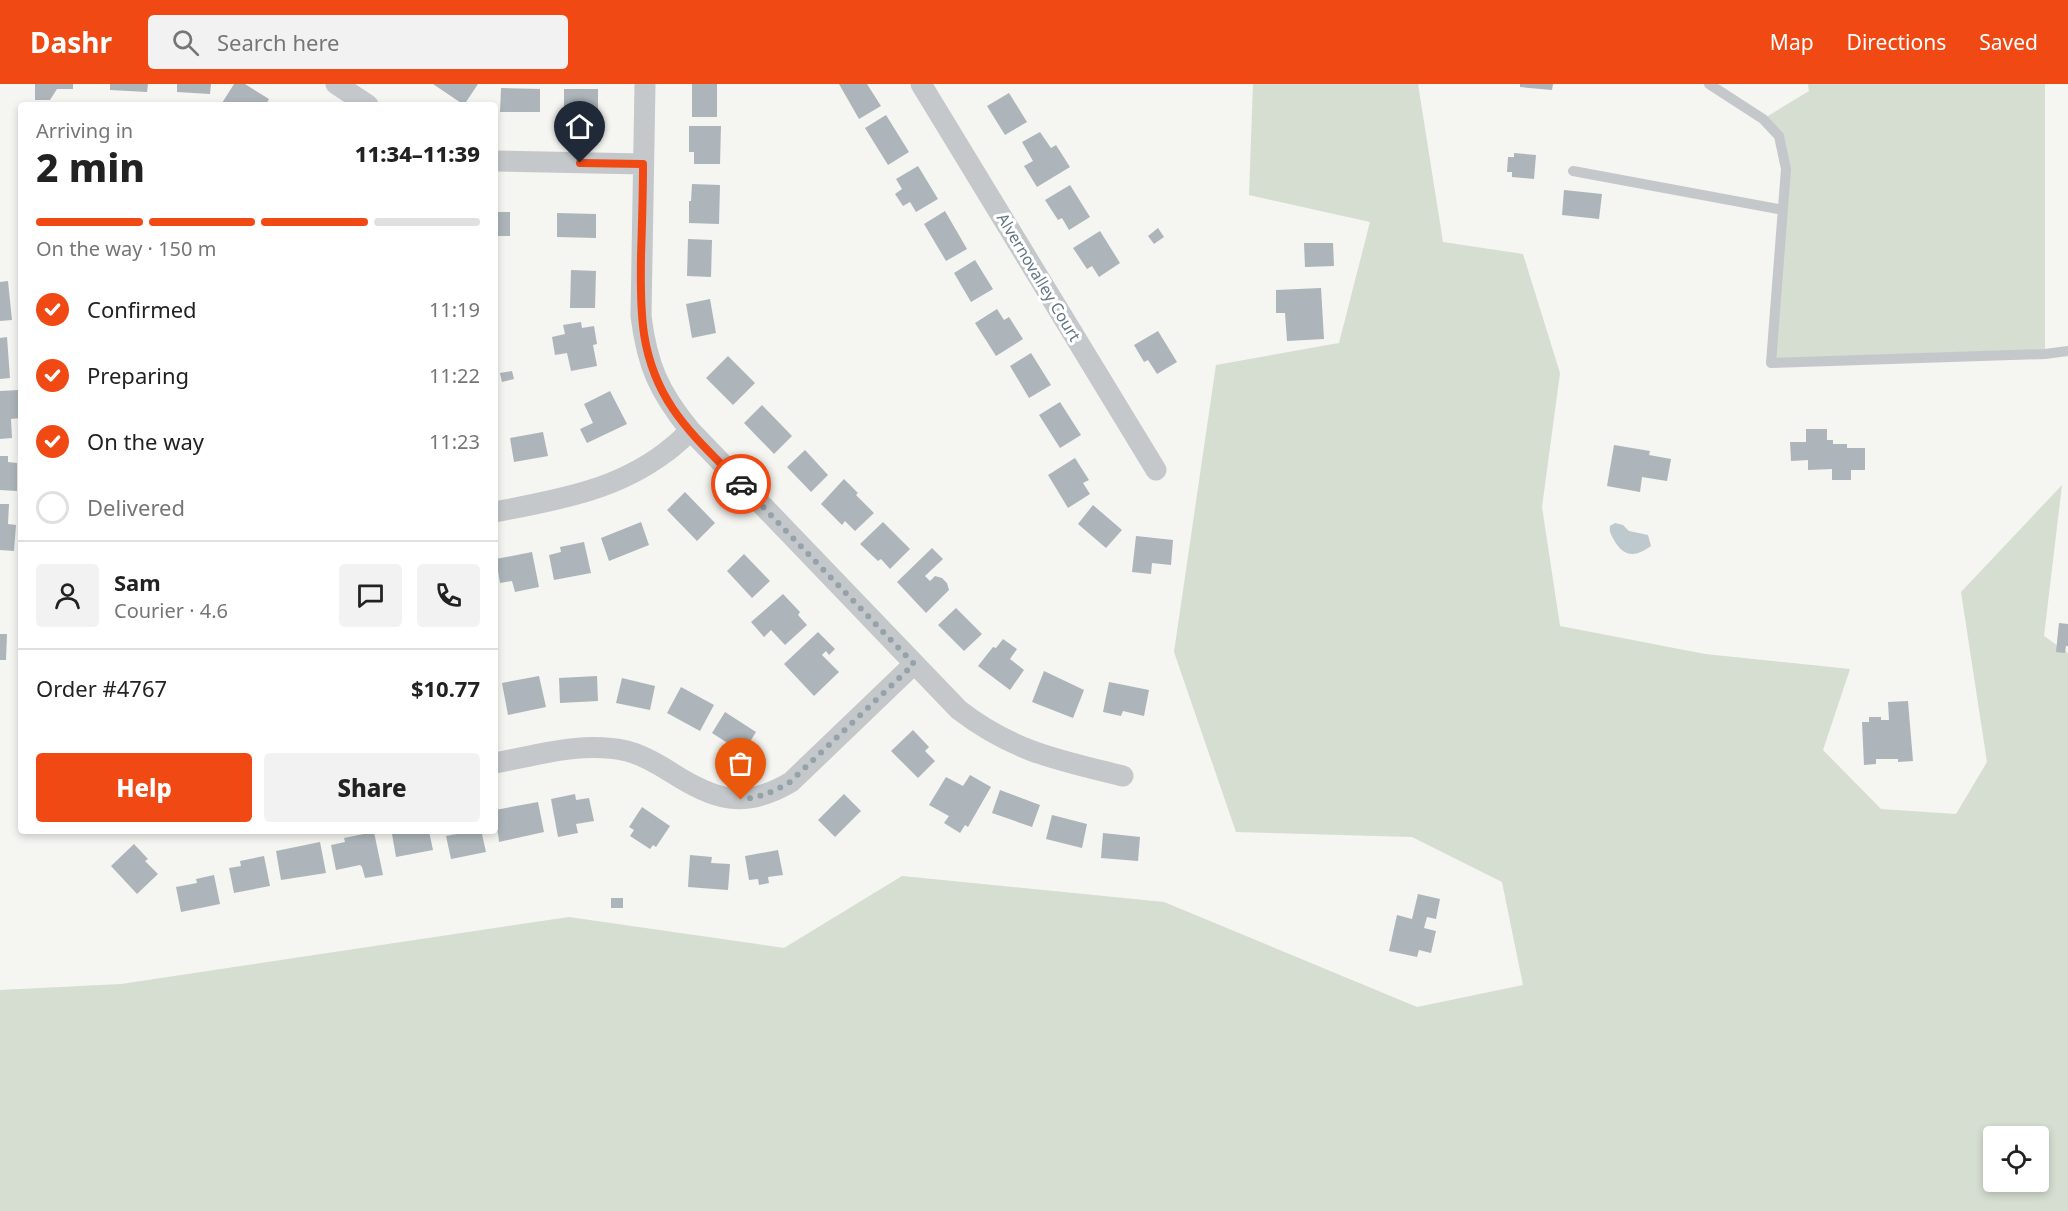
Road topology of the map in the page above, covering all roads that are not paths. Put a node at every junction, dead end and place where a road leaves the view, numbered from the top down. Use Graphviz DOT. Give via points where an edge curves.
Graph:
graph roads {
  1 [pos="336,84"];
  2 [pos="645,84"];
  3 [pos="921,84"];
  4 [pos="1709,84"];
  5 [pos="363,102"];
  6 [pos="498,161"];
  7 [pos="643,164"];
  8 [pos="1573,171"];
  9 [pos="1783,210"];
  10 [pos="2068,351"];
  11 [pos="690,430"];
  12 [pos="1156,470"];
  13 [pos="498,511"];
  14 [pos="914,664"];
  15 [pos="498,762"];
  16 [pos="1123,776"];
  1 -- 5 [label="street"];
  2 -- 7 [label="street"];
  3 -- 12 [label="street, Alvernovalley Court"];
  4 -- 9 [label="lane" via="1763,119 1779,136 1786,169"];
  6 -- 7 [label="street"];
  7 -- 11 [label="street" via="640,302 644,344 661,388"];
  8 -- 9 [label="lane"];
  9 -- 10 [label="lane" via="1771,363"];
  11 -- 13 [label="street" via="658,458 628,476 571,498"];
  11 -- 14 [label="street"];
  14 -- 15 [label="street" via="790,782 759,797 741,800 707,793 653,761 604,747"];
  14 -- 16 [label="street" via="959,710 1010,743 1043,756"];
}
